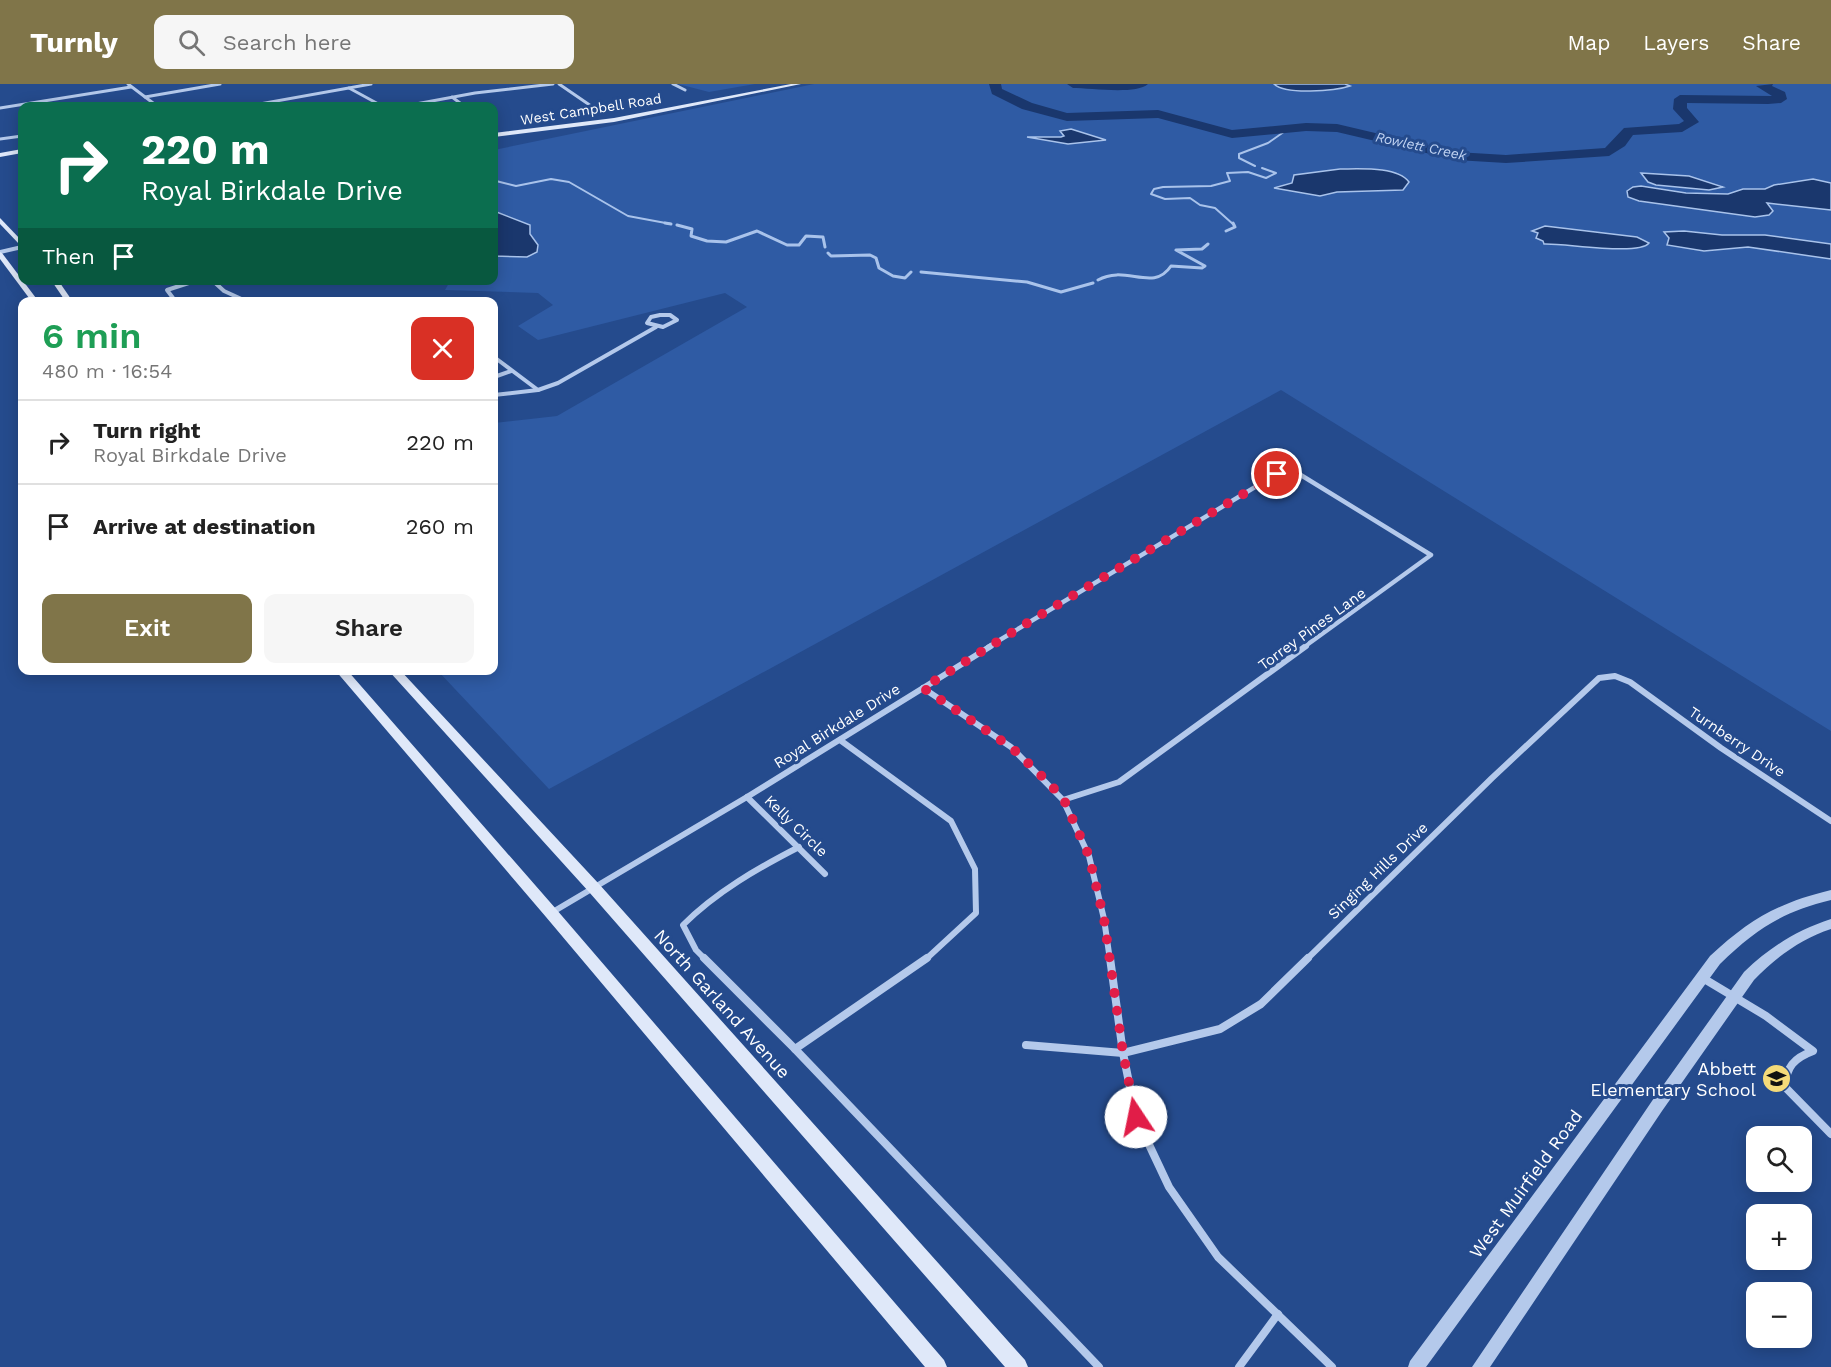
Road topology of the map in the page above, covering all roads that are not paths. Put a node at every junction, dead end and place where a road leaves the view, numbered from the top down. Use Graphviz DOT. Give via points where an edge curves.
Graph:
graph roads {
  1 [pos="220,84"];
  2 [pos="371,84"];
  3 [pos="553,84"];
  4 [pos="559,84"];
  5 [pos="673,84"];
  6 [pos="771,84"];
  7 [pos="799,84"];
  8 [pos="129,85"];
  9 [pos="349,88"];
  10 [pos="685,90"];
  11 [pos="145,97"];
  12 [pos="452,98"];
  13 [pos="36,102"];
  14 [pos="152,102"];
  15 [pos="270,102"];
  16 [pos="375,102"];
  17 [pos="428,102"];
  18 [pos="458,102"];
  19 [pos="18,105"];
  20 [pos="0,108"];
  21 [pos="594,108"];
  22 [pos="498,129"];
  23 [pos="498,135"];
  24 [pos="18,137"];
  25 [pos="0,139"];
  26 [pos="18,146"];
  27 [pos="0,149"];
  28 [pos="18,152"];
  29 [pos="0,155"];
  30 [pos="0,220"];
  31 [pos="18,241"];
  32 [pos="18,247"];
  33 [pos="0,253"];
  34 [pos="18,278"];
  35 [pos="182,285"];
  36 [pos="217,285"];
  37 [pos="171,297"];
  38 [pos="237,297"];
  39 [pos="657,327"];
  40 [pos="498,360"];
  41 [pos="511,371"];
  42 [pos="498,375"];
  43 [pos="538,390"];
  44 [pos="498,395"];
  45 [pos="1291,469"];
  46 [pos="344,675"];
  47 [pos="398,675"];
  48 [pos="1630,682"];
  49 [pos="923,688"];
  50 [pos="840,740"];
  51 [pos="747,798"];
  52 [pos="1064,800"];
  53 [pos="1831,821"];
  54 [pos="799,847"];
  55 [pos="825,874"];
  56 [pos="592,887"];
  57 [pos="1831,895"];
  58 [pos="551,913"];
  59 [pos="1831,924"];
  60 [pos="1701,977"];
  61 [pos="1736,999"];
  62 [pos="1026,1045"];
  63 [pos="795,1049"];
  64 [pos="1123,1053"];
  65 [pos="1831,1134"];
  66 [pos="1278,1314"];
  67 [pos="937,1367"];
  68 [pos="1018,1367"];
  69 [pos="1099,1367"];
  70 [pos="1239,1367"];
  71 [pos="1332,1367"];
  72 [pos="1416,1367"];
  73 [pos="1480,1367"];
  1 -- 11 [label="street"];
  2 -- 9 [label="street"];
  3 -- 12 [label="street"];
  4 -- 21 [label="street"];
  5 -- 10 [label="street"];
  6 -- 22 [label="main road, West Campbell Road" via="596,117"];
  7 -- 23 [label="main road, West Campbell Road" via="586,125"];
  8 -- 11 [label="street"];
  8 -- 13 [label="street"];
  9 -- 15 [label="street"];
  9 -- 16 [label="street"];
  11 -- 14 [label="street"];
  12 -- 17 [label="street"];
  12 -- 18 [label="street"];
  19 -- 20 [label="street"];
  24 -- 25 [label="street"];
  26 -- 27 [label="main road"];
  28 -- 29 [label="main road"];
  30 -- 31 [label="main road"];
  32 -- 33 [label="street"];
  33 -- 34 [label="main road"];
  35 -- 37 [label="street" via="167,290"];
  36 -- 38 [label="street"];
  39 -- 39 [label="street" via="671,326 677,320 660,315 646,321"];
  39 -- 43 [label="street" via="558,383"];
  40 -- 41 [label="street"];
  41 -- 42 [label="street"];
  41 -- 43 [label="street"];
  43 -- 44 [label="street"];
  45 -- 49 [label="street, Royal Birkdale Drive"];
  45 -- 52 [label="street, Torrey Pines Lane" via="1431,555 1119,782"];
  46 -- 58 [label="main road"];
  47 -- 56 [label="main road, North Garland Avenue"];
  48 -- 53 [label="street, Turnberry Drive"];
  48 -- 64 [label="street, Singing Hills Drive" via="1615,676 1599,678 1261,1004 1220,1029"];
  49 -- 50 [label="street, Royal Birkdale Drive"];
  49 -- 52 [label="street" via="1011,747"];
  50 -- 51 [label="street, Royal Birkdale Drive"];
  50 -- 63 [label="street" via="951,821 975,869 976,913 930,956"];
  51 -- 54 [label="street, Kelly Circle"];
  51 -- 56 [label="street, Royal Birkdale Drive"];
  52 -- 64 [label="street" via="1089,856 1104,919"];
  54 -- 55 [label="street, Kelly Circle"];
  54 -- 63 [label="street" via="695,911 683,926 696,950"];
  56 -- 58 [label="street, Royal Birkdale Drive"];
  56 -- 68 [label="main road, North Garland Avenue"];
  57 -- 60 [label="street, West Muirfield Road" via="1773,913 1744,932"];
  58 -- 67 [label="main road"];
  59 -- 61 [label="street" via="1791,941 1765,958"];
  60 -- 61 [label="street"];
  60 -- 72 [label="street, West Muirfield Road"];
  61 -- 65 [label="street" via="1766,1016 1813,1052 1796,1057 1785,1070 1785,1087"];
  61 -- 73 [label="street" via="1657,1106"];
  62 -- 64 [label="street"];
  63 -- 69 [label="street"];
  64 -- 66 [label="street" via="1136,1117 1168,1187 1218,1257"];
  66 -- 70 [label="street"];
  66 -- 71 [label="street"];
}
